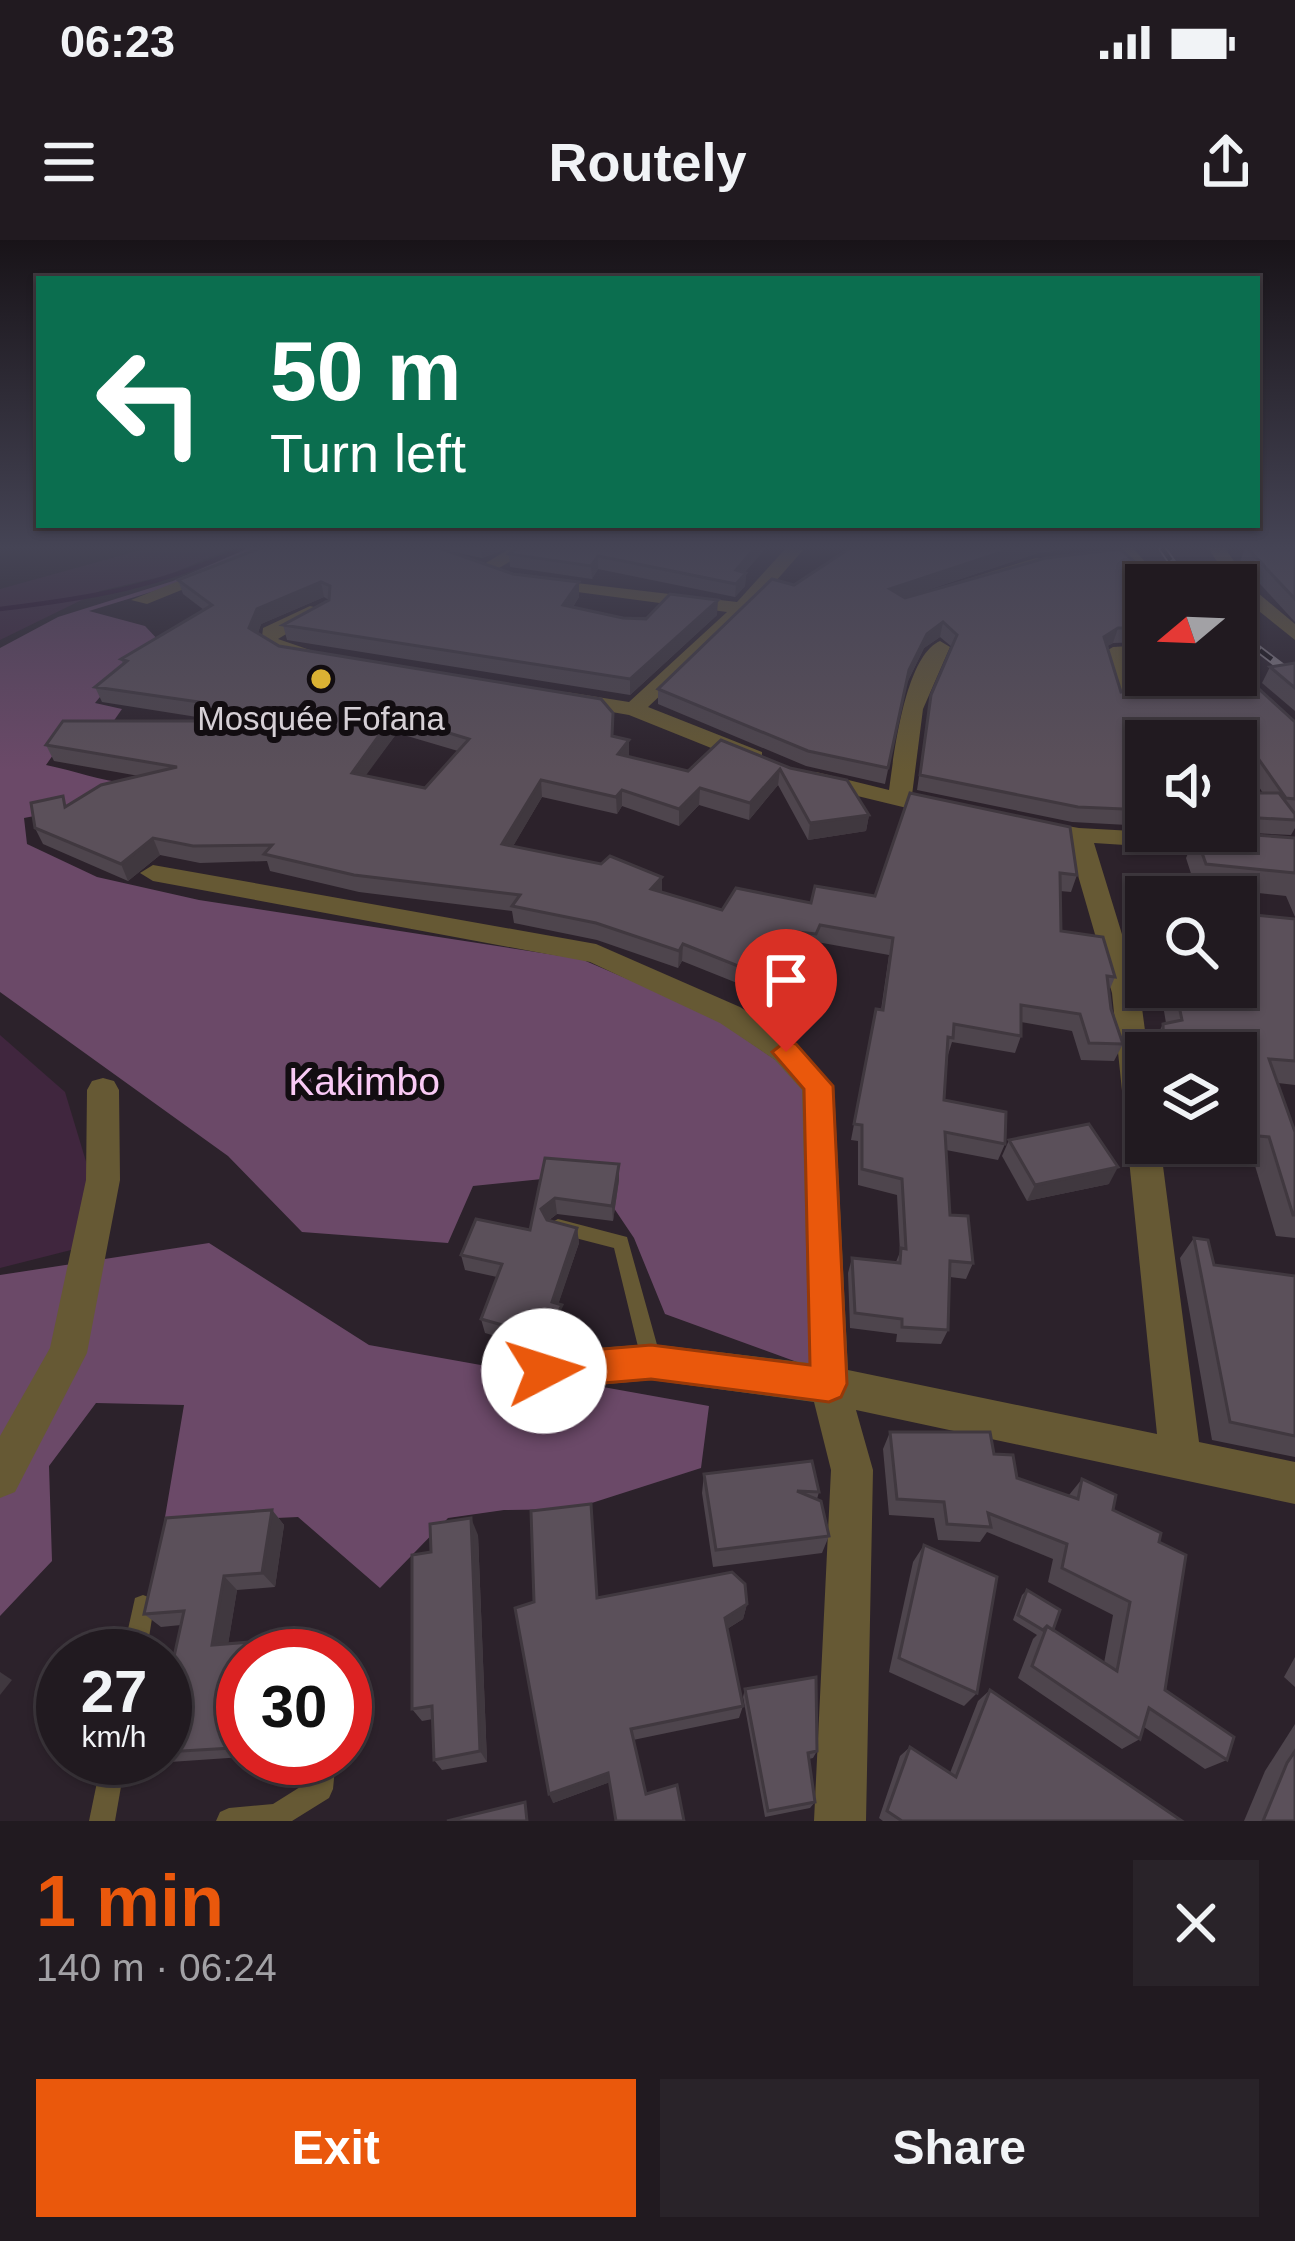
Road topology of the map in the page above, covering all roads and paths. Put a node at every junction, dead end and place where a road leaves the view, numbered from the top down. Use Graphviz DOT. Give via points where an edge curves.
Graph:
graph roads {
  1 [pos="292,622"];
  2 [pos="727,622"];
  3 [pos="940,647"];
  4 [pos="1125,652"];
  5 [pos="330,659"];
  6 [pos="541,694"];
  7 [pos="1125,695"];
  8 [pos="1125,696"];
  9 [pos="1126,699"];
  10 [pos="634,709"];
  11 [pos="899,800"];
  12 [pos="970,815"];
  13 [pos="1014,823"];
  14 [pos="1079,835"];
  15 [pos="1295,848"];
  16 [pos="153,873"];
  17 [pos="103,1090"];
  18 [pos="556,1226"];
  19 [pos="651,1362"];
  20 [pos="544,1371"];
  21 [pos="829,1384"];
  22 [pos="1181,1461"];
  23 [pos="0,1477"];
  24 [pos="1295,1483"];
  25 [pos="143,1606"];
  26 [pos="139,1629"];
  27 [pos="109,1785"];
  28 [pos="321,1785"];
  29 [pos="102,1821"];
  30 [pos="229,1821"];
  31 [pos="840,1821"];
  1 -- 5 [label="street" via="270,632 268,642"];
  2 -- 10 [label="street"];
  3 -- 11 [label="street" via="912,709"];
  4 -- 7 [label="street" via="1113,652"];
  6 -- 10 [label="street"];
  8 -- 9 [label="street"];
  10 -- 11 [label="street" via="787,771"];
  11 -- 12 [label="street"];
  13 -- 14 [label="street"];
  14 -- 15 [label="street"];
  14 -- 22 [label="street" via="1126,993"];
  16 -- 21 [label="street" via="596,954 730,1015 786,1052 818,1086"];
  17 -- 23 [label="street" via="104,1180 68,1353"];
  18 -- 19 [label="lane" via="620,1242"];
  19 -- 20 [label="street"];
  19 -- 21 [label="street"];
  21 -- 22 [label="street"];
  21 -- 31 [label="street" via="853,1470"];
  22 -- 24 [label="street"];
  25 -- 26 [label="lane"];
  27 -- 29 [label="lane"];
  28 -- 30 [label="lane" via="277,1816"];
}
